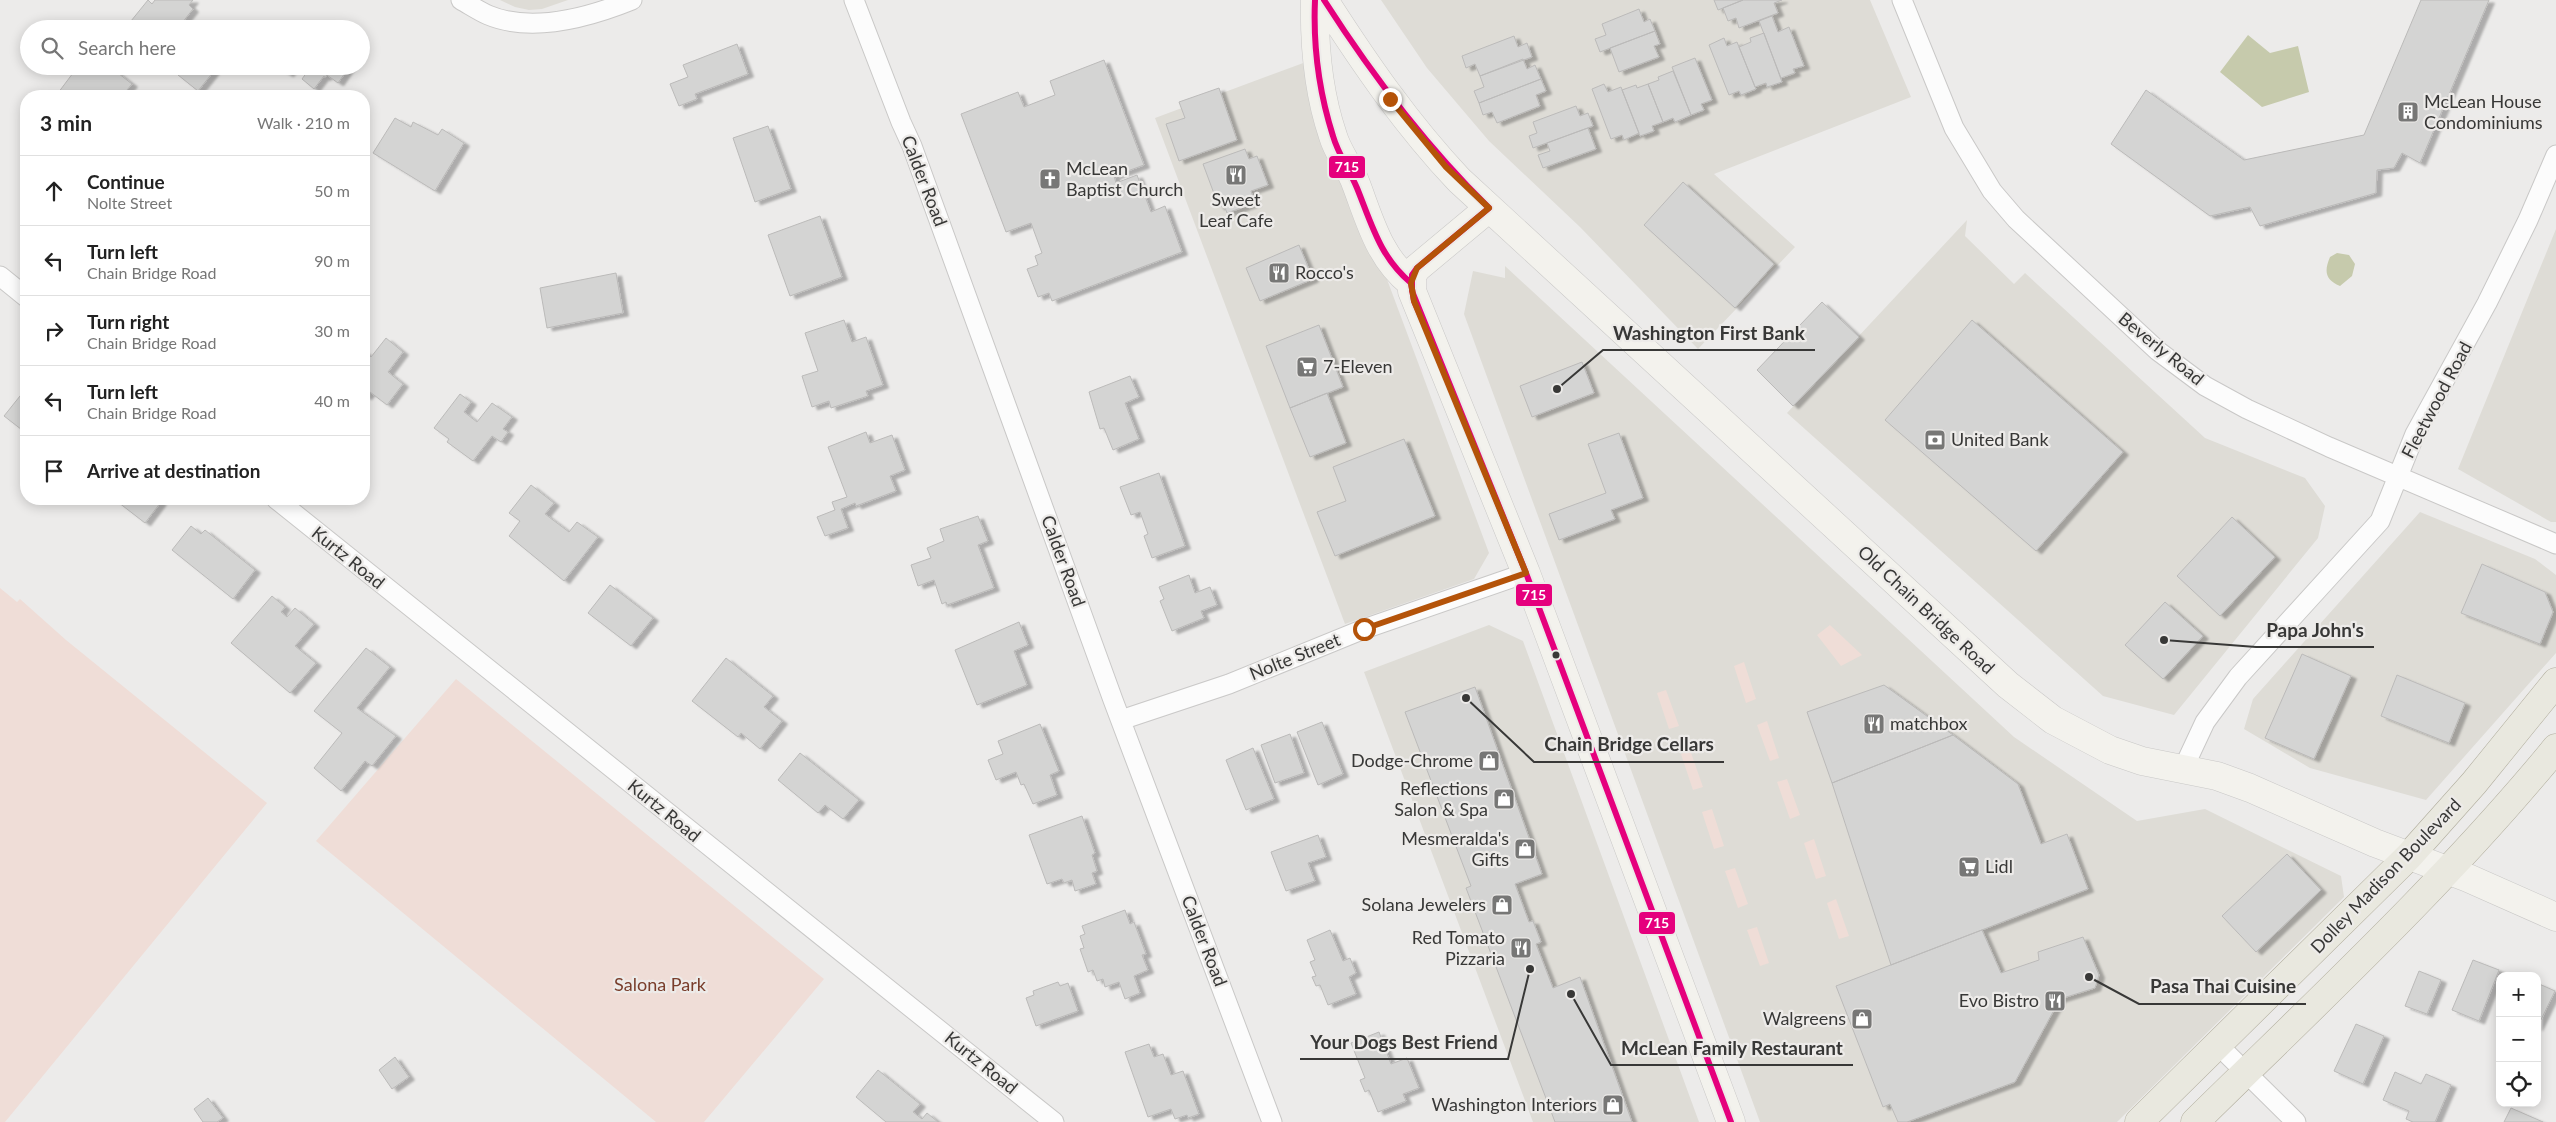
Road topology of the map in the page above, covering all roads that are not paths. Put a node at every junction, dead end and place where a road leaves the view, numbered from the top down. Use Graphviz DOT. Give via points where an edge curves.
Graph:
graph roads {
  1 [pos="461,0"];
  2 [pos="632,0"];
  3 [pos="854,0"];
  4 [pos="1315,0"];
  5 [pos="1324,0"];
  6 [pos="1902,0"];
  7 [pos="2556,155"];
  8 [pos="1489,208"];
  9 [pos="0,276"];
  10 [pos="1411,283"];
  11 [pos="20,292"];
  12 [pos="2398,476"];
  13 [pos="283,505"];
  14 [pos="2556,544"];
  15 [pos="1526,573"];
  16 [pos="2556,682"];
  17 [pos="1121,720"];
  18 [pos="2556,748"];
  19 [pos="2183,769"];
  20 [pos="2409,856"];
  21 [pos="2449,871"];
  22 [pos="2556,917"];
  23 [pos="2218,1045"];
  24 [pos="2245,1074"];
  25 [pos="1054,1122"];
  26 [pos="1272,1122"];
  27 [pos="1731,1122"];
  28 [pos="2140,1122"];
  29 [pos="2195,1122"];
  30 [pos="2296,1122"];
  1 -- 2 [label="street" via="490,16 549,22"];
  3 -- 17 [label="street, Calder Road" via="916,155"];
  4 -- 10 [label="main road" via="1319,78 1330,126 1381,248 1395,270"];
  5 -- 8 [label="main road, Old Chain Bridge Road" via="1407,121 1446,167"];
  6 -- 12 [label="street, Beverly Road" via="1963,145 1982,177 2016,219 2151,345 2205,386 2270,420"];
  7 -- 12 [label="street, Fleetwood Road" via="2509,261 2415,434"];
  8 -- 10 [label="main road" via="1417,268"];
  8 -- 19 [label="main road, Old Chain Bridge Road" via="2008,685 2068,729 2110,750 2142,761"];
  9 -- 11 [label="street"];
  10 -- 15 [label="main road" via="1414,301"];
  12 -- 14 [label="street, Beverly Road"];
  12 -- 19 [label="street, Fleetwood Road" via="2380,521 2238,677 2205,722"];
  13 -- 25 [label="street, Kurtz Road"];
  15 -- 17 [label="street, Nolte Street" via="1364,629 1229,684"];
  15 -- 27 [label="main road"];
  16 -- 20 [label="main road, Dolley Madison Boulevard" via="2474,783"];
  17 -- 26 [label="street, Calder Road"];
  18 -- 21 [label="main road"];
  19 -- 20 [label="main road, Old Chain Bridge Road" via="2217,776 2250,788"];
  20 -- 21 [label="main road, Old Chain Bridge Road"];
  20 -- 23 [label="main road, Dolley Madison Boulevard"];
  21 -- 22 [label="main road, Old Chain Bridge Road"];
  21 -- 24 [label="main road"];
  23 -- 24 [label="street"];
  23 -- 28 [label="main road, Dolley Madison Boulevard"];
  24 -- 29 [label="main road"];
  24 -- 30 [label="street"];
}
